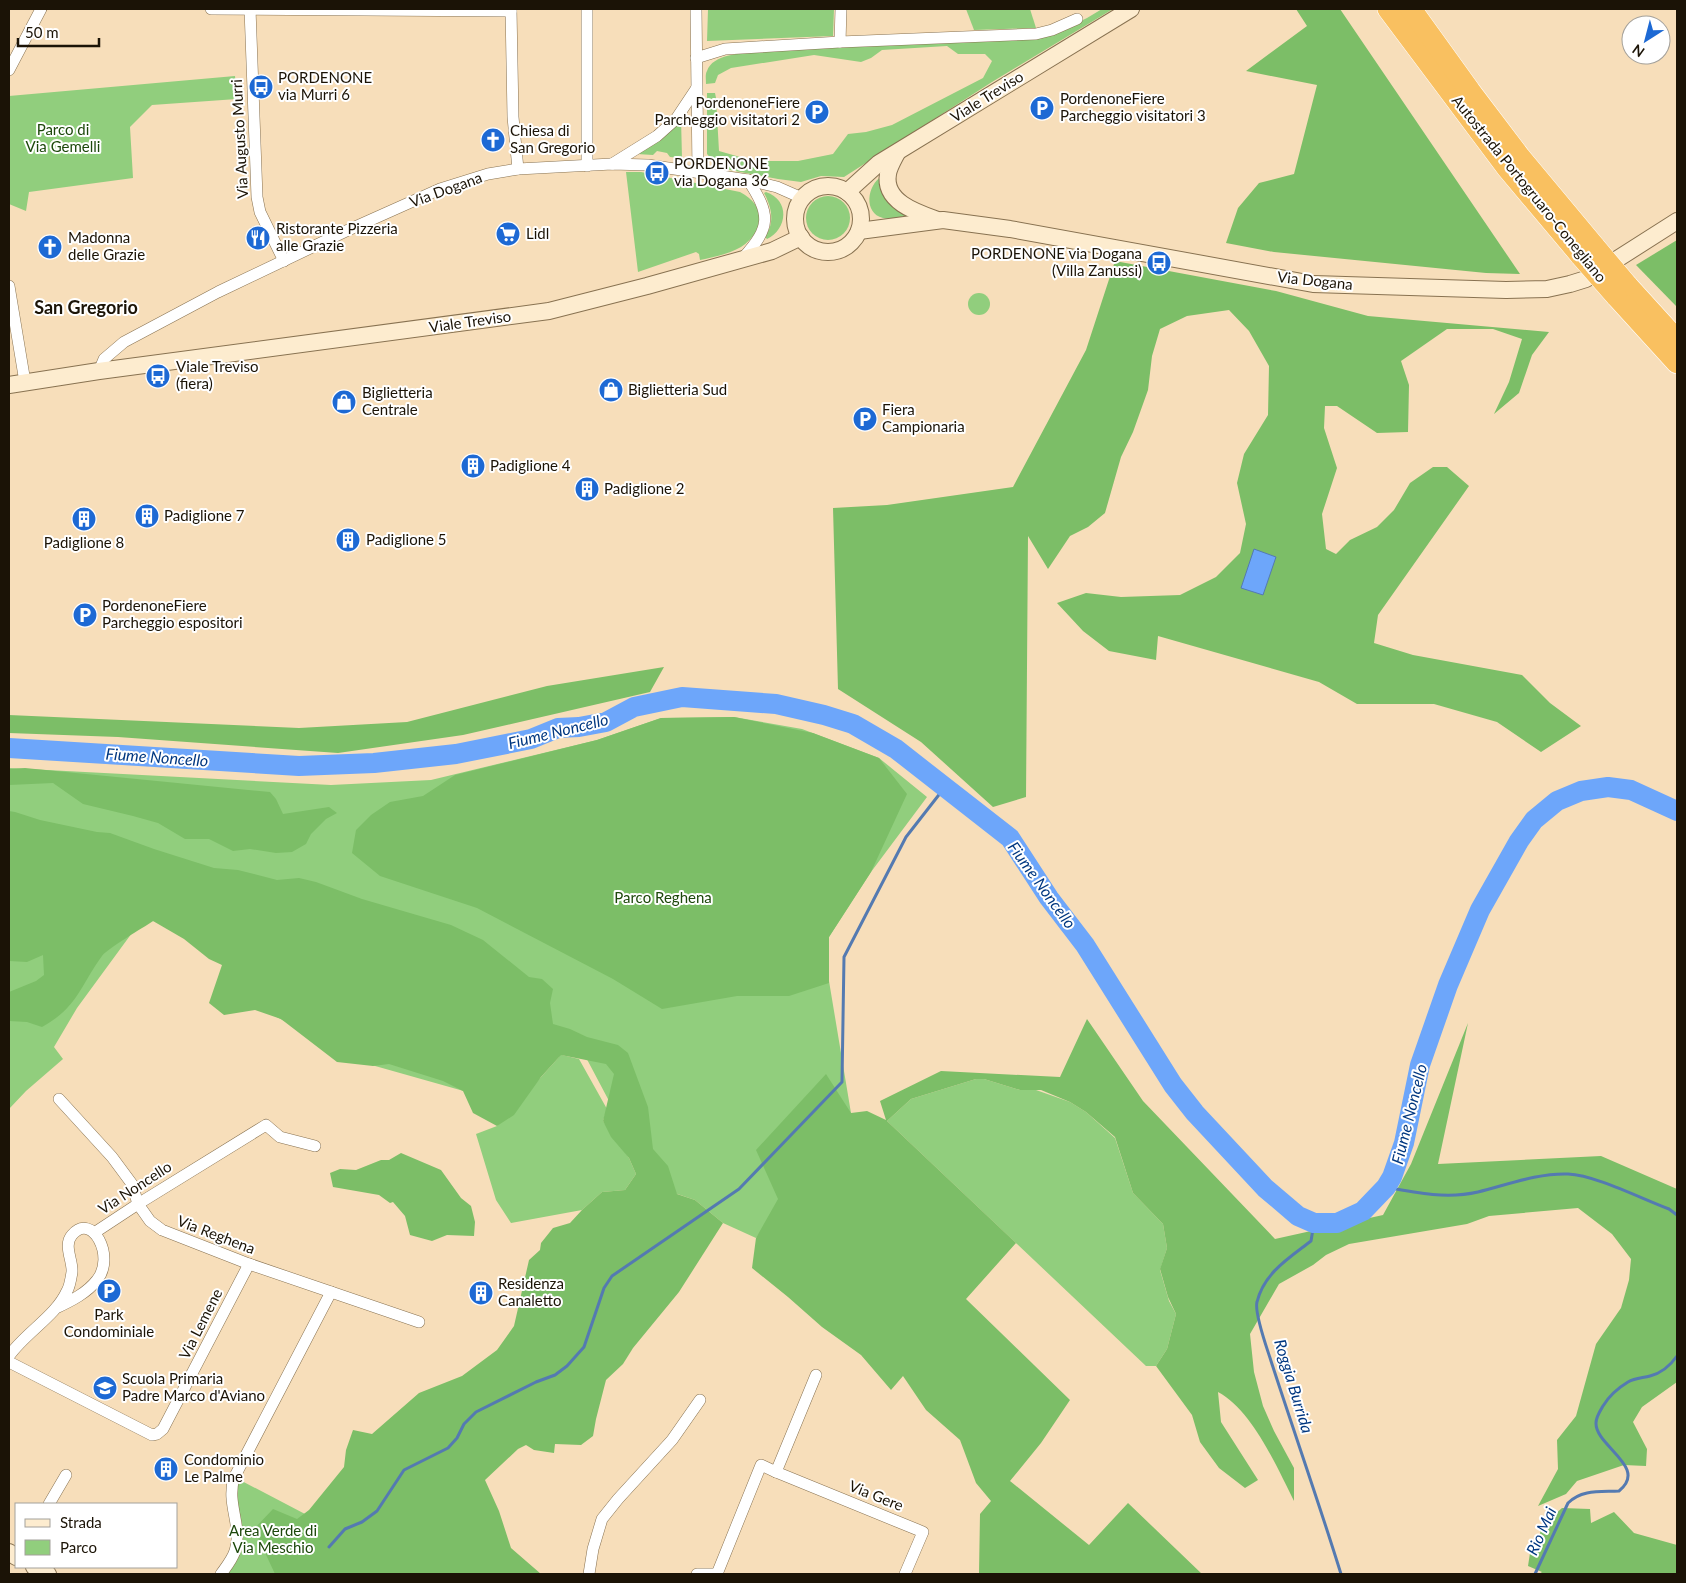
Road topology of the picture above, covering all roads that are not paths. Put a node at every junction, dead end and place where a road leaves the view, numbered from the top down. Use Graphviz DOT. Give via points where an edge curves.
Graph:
graph roads {
  1 [pos="41,9"];
  2 [pos="211,9"];
  3 [pos="250,9"];
  4 [pos="587,9"];
  5 [pos="696,9"];
  6 [pos="841,9"];
  7 [pos="1130,9"];
  8 [pos="1388,9"];
  9 [pos="511,10"];
  10 [pos="1413,11"];
  11 [pos="1077,19"];
  12 [pos="840,42"];
  13 [pos="696,58"];
  14 [pos="9,70"];
  15 [pos="696,89"];
  16 [pos="897,153"];
  17 [pos="612,164"];
  18 [pos="587,166"];
  19 [pos="518,169"];
  20 [pos="698,172"];
  21 [pos="748,180"];
  22 [pos="847,192"];
  23 [pos="802,198"];
  24 [pos="940,220"];
  25 [pos="1677,221"];
  26 [pos="859,231"];
  27 [pos="800,237"];
  28 [pos="1588,251"];
  29 [pos="743,258"];
  30 [pos="284,261"];
  31 [pos="9,286"];
  32 [pos="1621,290"];
  33 [pos="1677,340"];
  34 [pos="1677,363"];
  35 [pos="99,371"];
  36 [pos="25,382"];
  37 [pos="9,385"];
  38 [pos="59,1099"];
  39 [pos="315,1146"];
  40 [pos="138,1204"];
  41 [pos="94,1233"];
  42 [pos="250,1264"];
  43 [pos="331,1292"];
  44 [pos="56,1308"];
  45 [pos="419,1322"];
  46 [pos="9,1356"];
  47 [pos="9,1362"];
  48 [pos="816,1375"];
  49 [pos="700,1400"];
  50 [pos="776,1472"];
  51 [pos="66,1475"];
  52 [pos="51,1503"];
  53 [pos="36,1568"];
  54 [pos="48,1574"];
  55 [pos="221,1574"];
  56 [pos="589,1574"];
  57 [pos="697,1574"];
  58 [pos="715,1574"];
  59 [pos="905,1574"];
  1 -- 14 [label="street"];
  2 -- 3 [label="street"];
  3 -- 9 [label="street"];
  3 -- 30 [label="street, Via Augusto Murri" via="257,197 260,212"];
  4 -- 18 [label="street"];
  5 -- 13 [label="street"];
  6 -- 12 [label="street"];
  7 -- 16 [label="main road, Viale Treviso"];
  8 -- 28 [label="highway, Autostrada Portogruaro-Conegliano" via="1507,168"];
  9 -- 19 [label="street" via="512,118"];
  10 -- 28 [label="highway, Autostrada Portogruaro-Conegliano"];
  11 -- 12 [label="street" via="1036,34"];
  12 -- 13 [label="street" via="725,49"];
  13 -- 15 [label="street"];
  15 -- 17 [label="street" via="676,119 657,136"];
  15 -- 20 [label="street"];
  16 -- 22 [label="main road, Viale Treviso"];
  16 -- 24 [label="main road, Via Dogana" via="888,174 889,186 898,202"];
  17 -- 18 [label="street, Via Dogana"];
  17 -- 20 [label="street, Via Dogana"];
  18 -- 19 [label="street, Via Dogana"];
  19 -- 30 [label="street, Via Dogana" via="488,174 440,189"];
  20 -- 21 [label="street, Via Dogana"];
  21 -- 23 [label="street, Via Dogana" via="778,187"];
  21 -- 29 [label="street" via="766,214 760,234"];
  22 -- 23 [label="main road" via="828,185 809,191"];
  22 -- 26 [label="main road" via="860,209"];
  23 -- 27 [label="main road" via="795,217"];
  24 -- 25 [label="main road, Via Dogana" via="1010,229 1313,284 1506,290 1547,288 1586,279"];
  24 -- 26 [label="main road, Via Dogana"];
  26 -- 27 [label="main road" via="846,246 832,251 816,249"];
  27 -- 29 [label="main road, Viale Treviso" via="772,251"];
  28 -- 32 [label="highway, Autostrada Portogruaro-Conegliano, bridge"];
  29 -- 35 [label="main road, Viale Treviso" via="549,311"];
  30 -- 35 [label="street, Via Dogana" via="124,342 104,359"];
  31 -- 36 [label="street"];
  32 -- 33 [label="highway, Autostrada Portogruaro-Conegliano"];
  32 -- 34 [label="highway, Autostrada Portogruaro-Conegliano"];
  35 -- 36 [label="main road, Viale Treviso"];
  36 -- 37 [label="main road, Viale Treviso"];
  38 -- 40 [label="street, Via Reghena" via="112,1157 132,1184"];
  39 -- 40 [label="street, Via Noncello" via="280,1137 266,1125"];
  40 -- 41 [label="street, Via Noncello"];
  40 -- 42 [label="street, Via Reghena" via="150,1221 162,1230"];
  41 -- 44 [label="street" via="103,1248 102,1273 76,1298"];
  41 -- 44 [label="street, Via Noncello" via="82,1230 70,1236 72,1272 68,1291"];
  42 -- 43 [label="street, Via Reghena"];
  42 -- 47 [label="street, Via Lemene" via="163,1429 157,1434 152,1435"];
  43 -- 45 [label="street, Via Reghena"];
  43 -- 55 [label="street" via="234,1478 230,1493 236,1546"];
  44 -- 46 [label="street, Via Noncello"];
  48 -- 50 [label="street"];
  49 -- 56 [label="street" via="672,1440 602,1519"];
  50 -- 58 [label="street, Via Gere" via="761,1465"];
  50 -- 59 [label="street, Via Gere" via="922,1532"];
  51 -- 52 [label="street"];
  53 -- 54 [label="main road"];
  57 -- 58 [label="street, Via Gere"];
}
